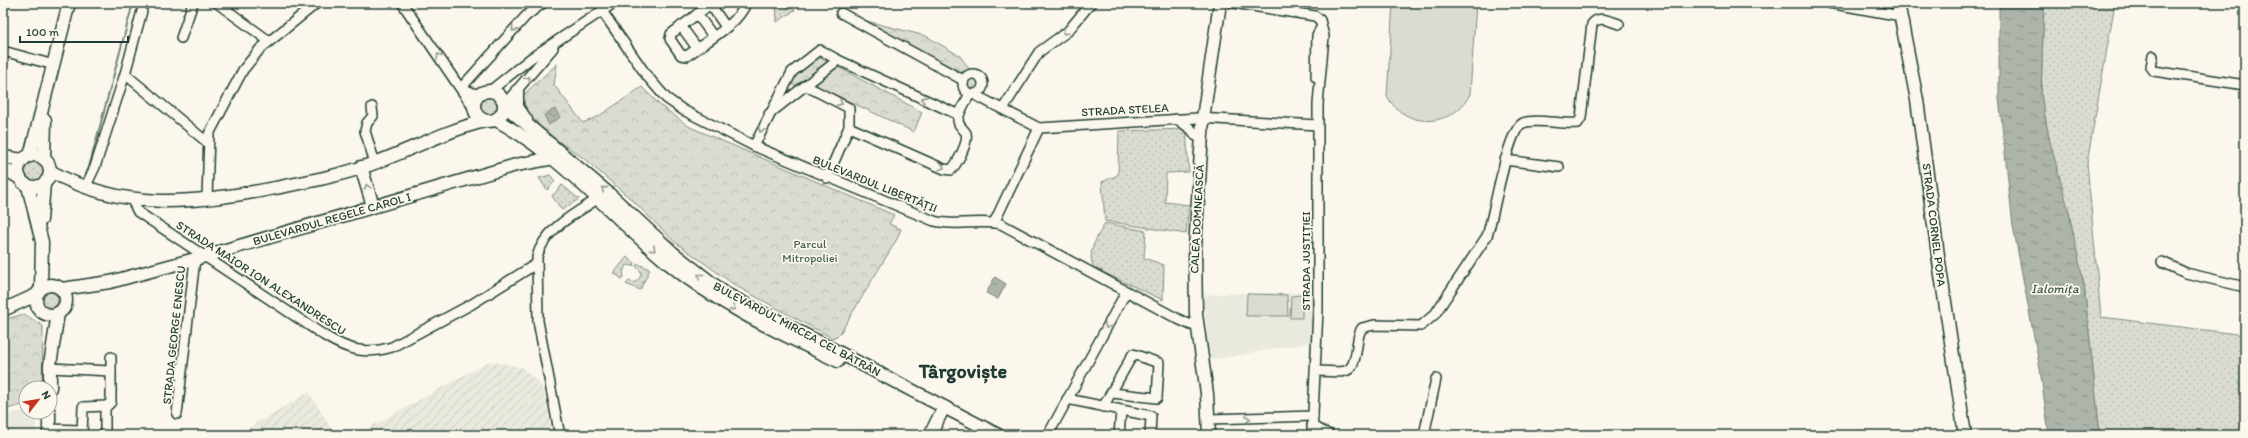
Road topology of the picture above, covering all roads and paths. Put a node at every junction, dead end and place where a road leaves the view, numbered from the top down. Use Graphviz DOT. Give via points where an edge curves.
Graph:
graph roads {
  1 [pos="69,3"];
  2 [pos="193,3"];
  3 [pos="217,3"];
  4 [pos="317,3"];
  5 [pos="402,3"];
  6 [pos="543,3"];
  7 [pos="614,3"];
  8 [pos="746,3"];
  9 [pos="1091,3"];
  10 [pos="1214,3"];
  11 [pos="1220,3"];
  12 [pos="1233,3"];
  13 [pos="1829,3"];
  14 [pos="1898,3"];
  15 [pos="142,11"];
  16 [pos="602,11"];
  17 [pos="841,13"];
  18 [pos="697,14"];
  19 [pos="1901,16"];
  20 [pos="1619,24"];
  21 [pos="681,26"];
  22 [pos="726,27"];
  23 [pos="713,36"];
  24 [pos="181,38"];
  25 [pos="269,41"];
  26 [pos="557,43"];
  27 [pos="697,48"];
  28 [pos="3,51"];
  29 [pos="2153,56"];
  30 [pos="838,60"];
  31 [pos="54,65"];
  32 [pos="125,74"];
  33 [pos="963,80"];
  34 [pos="2245,85"];
  35 [pos="806,86"];
  36 [pos="461,88"];
  37 [pos="982,88"];
  38 [pos="517,91"];
  39 [pos="484,93"];
  40 [pos="969,93"];
  41 [pos="46,99"];
  42 [pos="504,105"];
  43 [pos="372,107"];
  44 [pos="474,108"];
  45 [pos="1006,109"];
  46 [pos="769,114"];
  47 [pos="957,114"];
  48 [pos="1200,118"];
  49 [pos="1177,119"];
  50 [pos="491,121"];
  51 [pos="1318,126"];
  52 [pos="849,127"];
  53 [pos="456,128"];
  54 [pos="1039,128"];
  55 [pos="532,129"];
  56 [pos="519,132"];
  57 [pos="1196,136"];
  58 [pos="208,143"];
  59 [pos="754,146"];
  60 [pos="3,157"];
  61 [pos="26,158"];
  62 [pos="554,158"];
  63 [pos="44,159"];
  64 [pos="1505,160"];
  65 [pos="375,163"];
  66 [pos="523,163"];
  67 [pos="362,167"];
  68 [pos="1559,167"];
  69 [pos="3,168"];
  70 [pos="50,170"];
  71 [pos="827,178"];
  72 [pos="24,182"];
  73 [pos="45,184"];
  74 [pos="84,188"];
  75 [pos="598,198"];
  76 [pos="207,199"];
  77 [pos="132,200"];
  78 [pos="373,206"];
  79 [pos="994,223"];
  80 [pos="41,237"];
  81 [pos="199,258"];
  82 [pos="2162,262"];
  83 [pos="536,264"];
  84 [pos="110,282"];
  85 [pos="59,287"];
  86 [pos="2245,287"];
  87 [pos="38,291"];
  88 [pos="1126,292"];
  89 [pos="66,303"];
  90 [pos="3,312"];
  91 [pos="42,312"];
  92 [pos="58,313"];
  93 [pos="1194,325"];
  94 [pos="111,357"];
  95 [pos="50,367"];
  96 [pos="111,371"];
  97 [pos="1316,371"];
  98 [pos="1436,379"];
  99 [pos="50,380"];
  100 [pos="1112,392"];
  101 [pos="1067,400"];
  102 [pos="106,406"];
  103 [pos="1103,407"];
  104 [pos="942,411"];
  105 [pos="1121,411"];
  106 [pos="178,414"];
  107 [pos="1313,416"];
  108 [pos="1209,419"];
  109 [pos="50,420"];
  110 [pos="559,431"];
  111 [pos="1312,431"];
  112 [pos="49,432"];
  113 [pos="82,432"];
  114 [pos="106,435"];
  115 [pos="930,435"];
  116 [pos="981,435"];
  117 [pos="998,435"];
  118 [pos="1048,435"];
  119 [pos="1119,435"];
  120 [pos="1150,435"];
  121 [pos="1203,435"];
  122 [pos="1209,435"];
  123 [pos="1330,435"];
  124 [pos="1424,435"];
  125 [pos="1965,435"];
  1 -- 31 [label="main road"];
  2 -- 24 [label="street"];
  3 -- 25 [label="street"];
  4 -- 25 [label="street"];
  36 -- 5 [label="street, one-way"];
  6 -- 36 [label="street, one-way" via="526,16"];
  7 -- 16 [label="street"];
  8 -- 22 [label="street" via="742,13"];
  9 -- 45 [label="street, one-way" via="1068,31 1039,52"];
  10 -- 48 [label="main road, CALEA DOMNEASCĂ"];
  11 -- 48 [label="main road, CALEA DOMNEASCĂ"];
  12 -- 51 [label="street, STRADA JUSTIȚIEI" via="1315,16 1320,20 1324,36"];
  13 -- 19 [label="street"];
  14 -- 19 [label="main road, STRADA CORNEL POPA"];
  15 -- 32 [label="street"];
  16 -- 26 [label="street"];
  16 -- 59 [label="street, BULEVARDUL LIBERTĂȚII" via="647,76 666,98 698,118"];
  17 -- 33 [label="street"];
  18 -- 21 [label="street"];
  18 -- 22 [label="street" via="708,6 712,7"];
  18 -- 23 [label="street"];
  19 -- 125 [label="main road, STRADA CORNEL POPA" via="1916,94"];
  20 -- 64 [label="street" via="1602,19 1595,20 1592,24 1581,118 1578,123 1524,123 1518,128"];
  21 -- 27 [label="street"];
  21 -- 27 [label="street" via="671,34 670,39 681,55 687,56"];
  22 -- 23 [label="street"];
  23 -- 27 [label="street"];
  25 -- 58 [label="street" via="250,59 243,70 211,128"];
  38 -- 26 [label="street, one-way"];
  26 -- 39 [label="street" via="531,58"];
  28 -- 31 [label="street"];
  29 -- 34 [label="street" via="2151,67 2154,70"];
  30 -- 35 [label="street"];
  30 -- 46 [label="street" via="820,50 792,72"];
  47 -- 30 [label="street, one-way"];
  31 -- 41 [label="main road"];
  32 -- 58 [label="street"];
  32 -- 74 [label="street" via="95,167"];
  33 -- 37 [label="street" via="970,74 978,75 983,81"];
  33 -- 40 [label="street" via="963,86"];
  35 -- 46 [label="street"];
  35 -- 52 [label="street, one-way" via="849,108"];
  36 -- 39 [label="street"];
  36 -- 44 [label="street"];
  37 -- 40 [label="street" via="978,93"];
  37 -- 45 [label="street"];
  38 -- 42 [label="street"];
  38 -- 55 [label="main road" via="518,107"];
  39 -- 42 [label="main road" via="498,94"];
  39 -- 44 [label="main road"];
  40 -- 45 [label="street"];
  40 -- 47 [label="street"];
  41 -- 61 [label="main road"];
  41 -- 63 [label="main road"];
  42 -- 50 [label="main road" via="503,114"];
  42 -- 55 [label="main road, BULEVARDUL MIRCEA CEL BĂTRÂN"];
  43 -- 65 [label="street" via="373,116 365,131"];
  44 -- 50 [label="main road" via="478,117"];
  44 -- 53 [label="main road"];
  45 -- 54 [label="street"];
  46 -- 59 [label="street, one-way"];
  52 -- 47 [label="street, one-way" via="950,170 966,139"];
  48 -- 49 [label="street, STRADA STELEA"];
  48 -- 51 [label="street, STRADA STELEA"];
  48 -- 57 [label="main road, CALEA DOMNEASCĂ"];
  48 -- 93 [label="main road, CALEA DOMNEASCĂ"];
  49 -- 54 [label="street, STRADA STELEA"];
  49 -- 57 [label="street"];
  50 -- 53 [label="main road"];
  50 -- 56 [label="main road, BULEVARDUL MIRCEA CEL BĂTRÂN"];
  51 -- 97 [label="street, STRADA JUSTIȚIEI" via="1319,280"];
  52 -- 71 [label="street"];
  53 -- 65 [label="main road"];
  54 -- 79 [label="street"];
  104 -- 55 [label="main road, BULEVARDUL MIRCEA CEL BĂTRÂN, one-way" via="720,290 673,254 607,192"];
  56 -- 62 [label="main road, BULEVARDUL MIRCEA CEL BĂTRÂN"];
  56 -- 66 [label="main road" via="528,146 528,155"];
  57 -- 93 [label="main road, CALEA DOMNEASCĂ" via="1190,258"];
  58 -- 76 [label="street"];
  59 -- 71 [label="street, BULEVARDUL LIBERTĂȚII"];
  60 -- 61 [label="main road"];
  61 -- 63 [label="main road" via="36,156"];
  61 -- 72 [label="main road" via="19,169"];
  62 -- 66 [label="main road, BULEVARDUL REGELE CAROL I"];
  62 -- 75 [label="main road, BULEVARDUL MIRCEA CEL BĂTRÂN"];
  63 -- 70 [label="main road"];
  64 -- 68 [label="street"];
  64 -- 97 [label="street" via="1487,236 1435,314 1421,326 1362,328 1352,369"];
  65 -- 67 [label="main road"];
  66 -- 78 [label="main road, BULEVARDUL REGELE CAROL I"];
  67 -- 76 [label="main road" via="279,187"];
  78 -- 67 [label="main road, one-way"];
  69 -- 72 [label="main road"];
  70 -- 73 [label="main road"];
  70 -- 74 [label="main road"];
  71 -- 79 [label="street, BULEVARDUL LIBERTĂȚII" via="934,222 954,225"];
  72 -- 73 [label="main road" via="36,187"];
  72 -- 80 [label="main road"];
  73 -- 74 [label="main road"];
  73 -- 80 [label="main road"];
  74 -- 77 [label="main road"];
  75 -- 83 [label="street" via="551,232 539,249"];
  75 -- 104 [label="main road, BULEVARDUL MIRCEA CEL BĂTRÂN, one-way" via="666,262 717,299 746,316"];
  76 -- 77 [label="main road" via="166,202"];
  77 -- 81 [label="street, STRADA MAIOR ION ALEXANDRESCU" via="138,212"];
  78 -- 81 [label="main road, BULEVARDUL REGELE CAROL I"];
  79 -- 88 [label="street, BULEVARDUL LIBERTĂȚII" via="1006,226"];
  80 -- 85 [label="main road"];
  80 -- 87 [label="main road"];
  81 -- 83 [label="street, STRADA MAIOR ION ALEXANDRESCU" via="338,343 367,352 392,347 433,327"];
  81 -- 84 [label="main road, BULEVARDUL REGELE CAROL I"];
  81 -- 106 [label="street, STRADA GEORGE ENESCU"];
  82 -- 86 [label="street" via="2186,273"];
  83 -- 110 [label="street" via="539,328"];
  84 -- 85 [label="main road, BULEVARDUL REGELE CAROL I" via="69,290"];
  84 -- 89 [label="main road, BULEVARDUL REGELE CAROL I"];
  85 -- 87 [label="main road" via="49,284"];
  85 -- 89 [label="main road"];
  87 -- 90 [label="main road"];
  87 -- 91 [label="main road" via="35,301"];
  88 -- 93 [label="street, BULEVARDUL LIBERTĂȚII"];
  88 -- 101 [label="street, one-way"];
  89 -- 92 [label="main road"];
  90 -- 91 [label="main road"];
  91 -- 92 [label="main road"];
  91 -- 95 [label="main road"];
  92 -- 95 [label="main road"];
  93 -- 108 [label="main road, CALEA DOMNEASCĂ" via="1204,371"];
  93 -- 121 [label="main road, CALEA DOMNEASCĂ"];
  94 -- 96 [label="street"];
  95 -- 96 [label="street"];
  95 -- 99 [label="main road"];
  96 -- 102 [label="street" via="111,402"];
  97 -- 107 [label="street, STRADA JUSTIȚIEI"];
  98 -- 124 [label="street"];
  100 -- 100 [label="street" via="1133,354 1159,363 1157,398"];
  100 -- 103 [label="street"];
  101 -- 103 [label="street"];
  101 -- 118 [label="street"];
  102 -- 113 [label="street" via="83,407"];
  102 -- 114 [label="street"];
  103 -- 105 [label="street"];
  104 -- 115 [label="main road"];
  104 -- 116 [label="main road, BULEVARDUL MIRCEA CEL BĂTRÂN"];
  104 -- 117 [label="main road, BULEVARDUL MIRCEA CEL BĂTRÂN"];
  105 -- 119 [label="street"];
  105 -- 120 [label="street" via="1151,416"];
  108 -- 107 [label="street, one-way"];
  107 -- 111 [label="street, STRADA JUSTIȚIEI"];
  108 -- 122 [label="main road, CALEA DOMNEASCĂ"];
  109 -- 112 [label="main road"];
  111 -- 123 [label="street"];
  112 -- 113 [label="street"];
}
